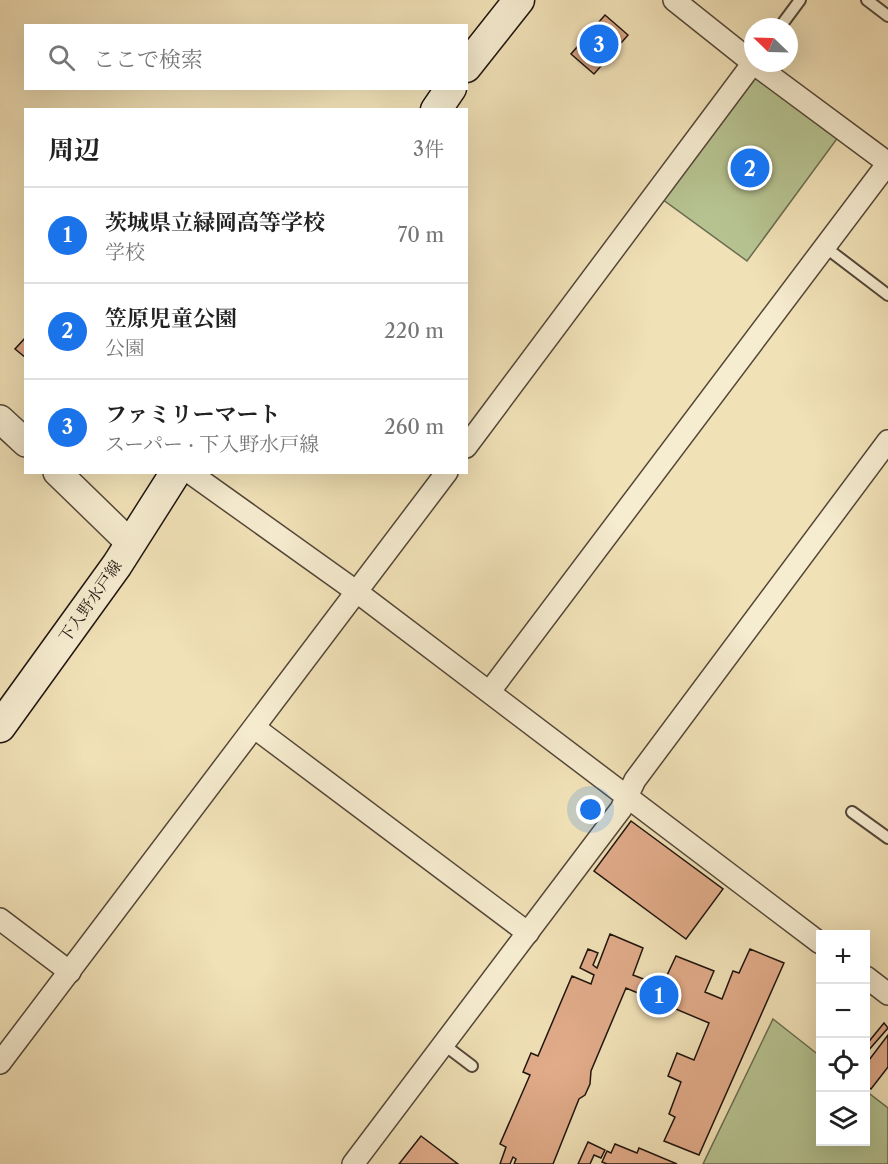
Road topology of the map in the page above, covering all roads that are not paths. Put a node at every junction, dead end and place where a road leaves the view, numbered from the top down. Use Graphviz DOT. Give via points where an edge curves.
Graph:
graph roads {
  1 [pos="519,0"];
  2 [pos="674,0"];
  3 [pos="800,0"];
  4 [pos="867,0"];
  5 [pos="888,16"];
  6 [pos="787,18"];
  7 [pos="744,56"];
  8 [pos="468,64"];
  9 [pos="746,72"];
  10 [pos="765,72"];
  11 [pos="450,90"];
  12 [pos="437,108"];
  13 [pos="888,163"];
  14 [pos="825,247"];
  15 [pos="888,295"];
  16 [pos="0,419"];
  17 [pos="24,441"];
  18 [pos="888,441"];
  19 [pos="468,444"];
  20 [pos="59,474"];
  21 [pos="175,474"];
  22 [pos="192,474"];
  23 [pos="446,474"];
  24 [pos="130,543"];
  25 [pos="357,592"];
  26 [pos="490,691"];
  27 [pos="0,727"];
  28 [pos="255,728"];
  29 [pos="627,795"];
  30 [pos="852,812"];
  31 [pos="888,838"];
  32 [pos="0,919"];
  33 [pos="528,933"];
  34 [pos="816,940"];
  35 [pos="70,972"];
  36 [pos="870,980"];
  37 [pos="888,994"];
  38 [pos="443,1044"];
  39 [pos="0,1063"];
  40 [pos="472,1066"];
  41 [pos="353,1164"];
  1 -- 8 [label="main road"];
  2 -- 7 [label="street"];
  3 -- 6 [label="lane"];
  4 -- 5 [label="lane"];
  9 -- 19 [label="street"];
  10 -- 13 [label="street"];
  11 -- 12 [label="main road"];
  13 -- 14 [label="street"];
  14 -- 15 [label="lane"];
  14 -- 26 [label="street"];
  16 -- 17 [label="street"];
  18 -- 29 [label="street"];
  20 -- 24 [label="street"];
  21 -- 24 [label="main road, 下入野水戸線"];
  22 -- 25 [label="street"];
  23 -- 25 [label="street"];
  24 -- 27 [label="main road, 下入野水戸線"];
  25 -- 26 [label="street"];
  25 -- 28 [label="street"];
  26 -- 29 [label="street"];
  28 -- 33 [label="street"];
  28 -- 35 [label="street"];
  29 -- 33 [label="street" via="621,809"];
  29 -- 34 [label="street"];
  30 -- 31 [label="lane"];
  32 -- 35 [label="street"];
  33 -- 38 [label="street"];
  35 -- 39 [label="street"];
  36 -- 37 [label="street"];
  38 -- 40 [label="lane"];
  38 -- 41 [label="street"];
}
